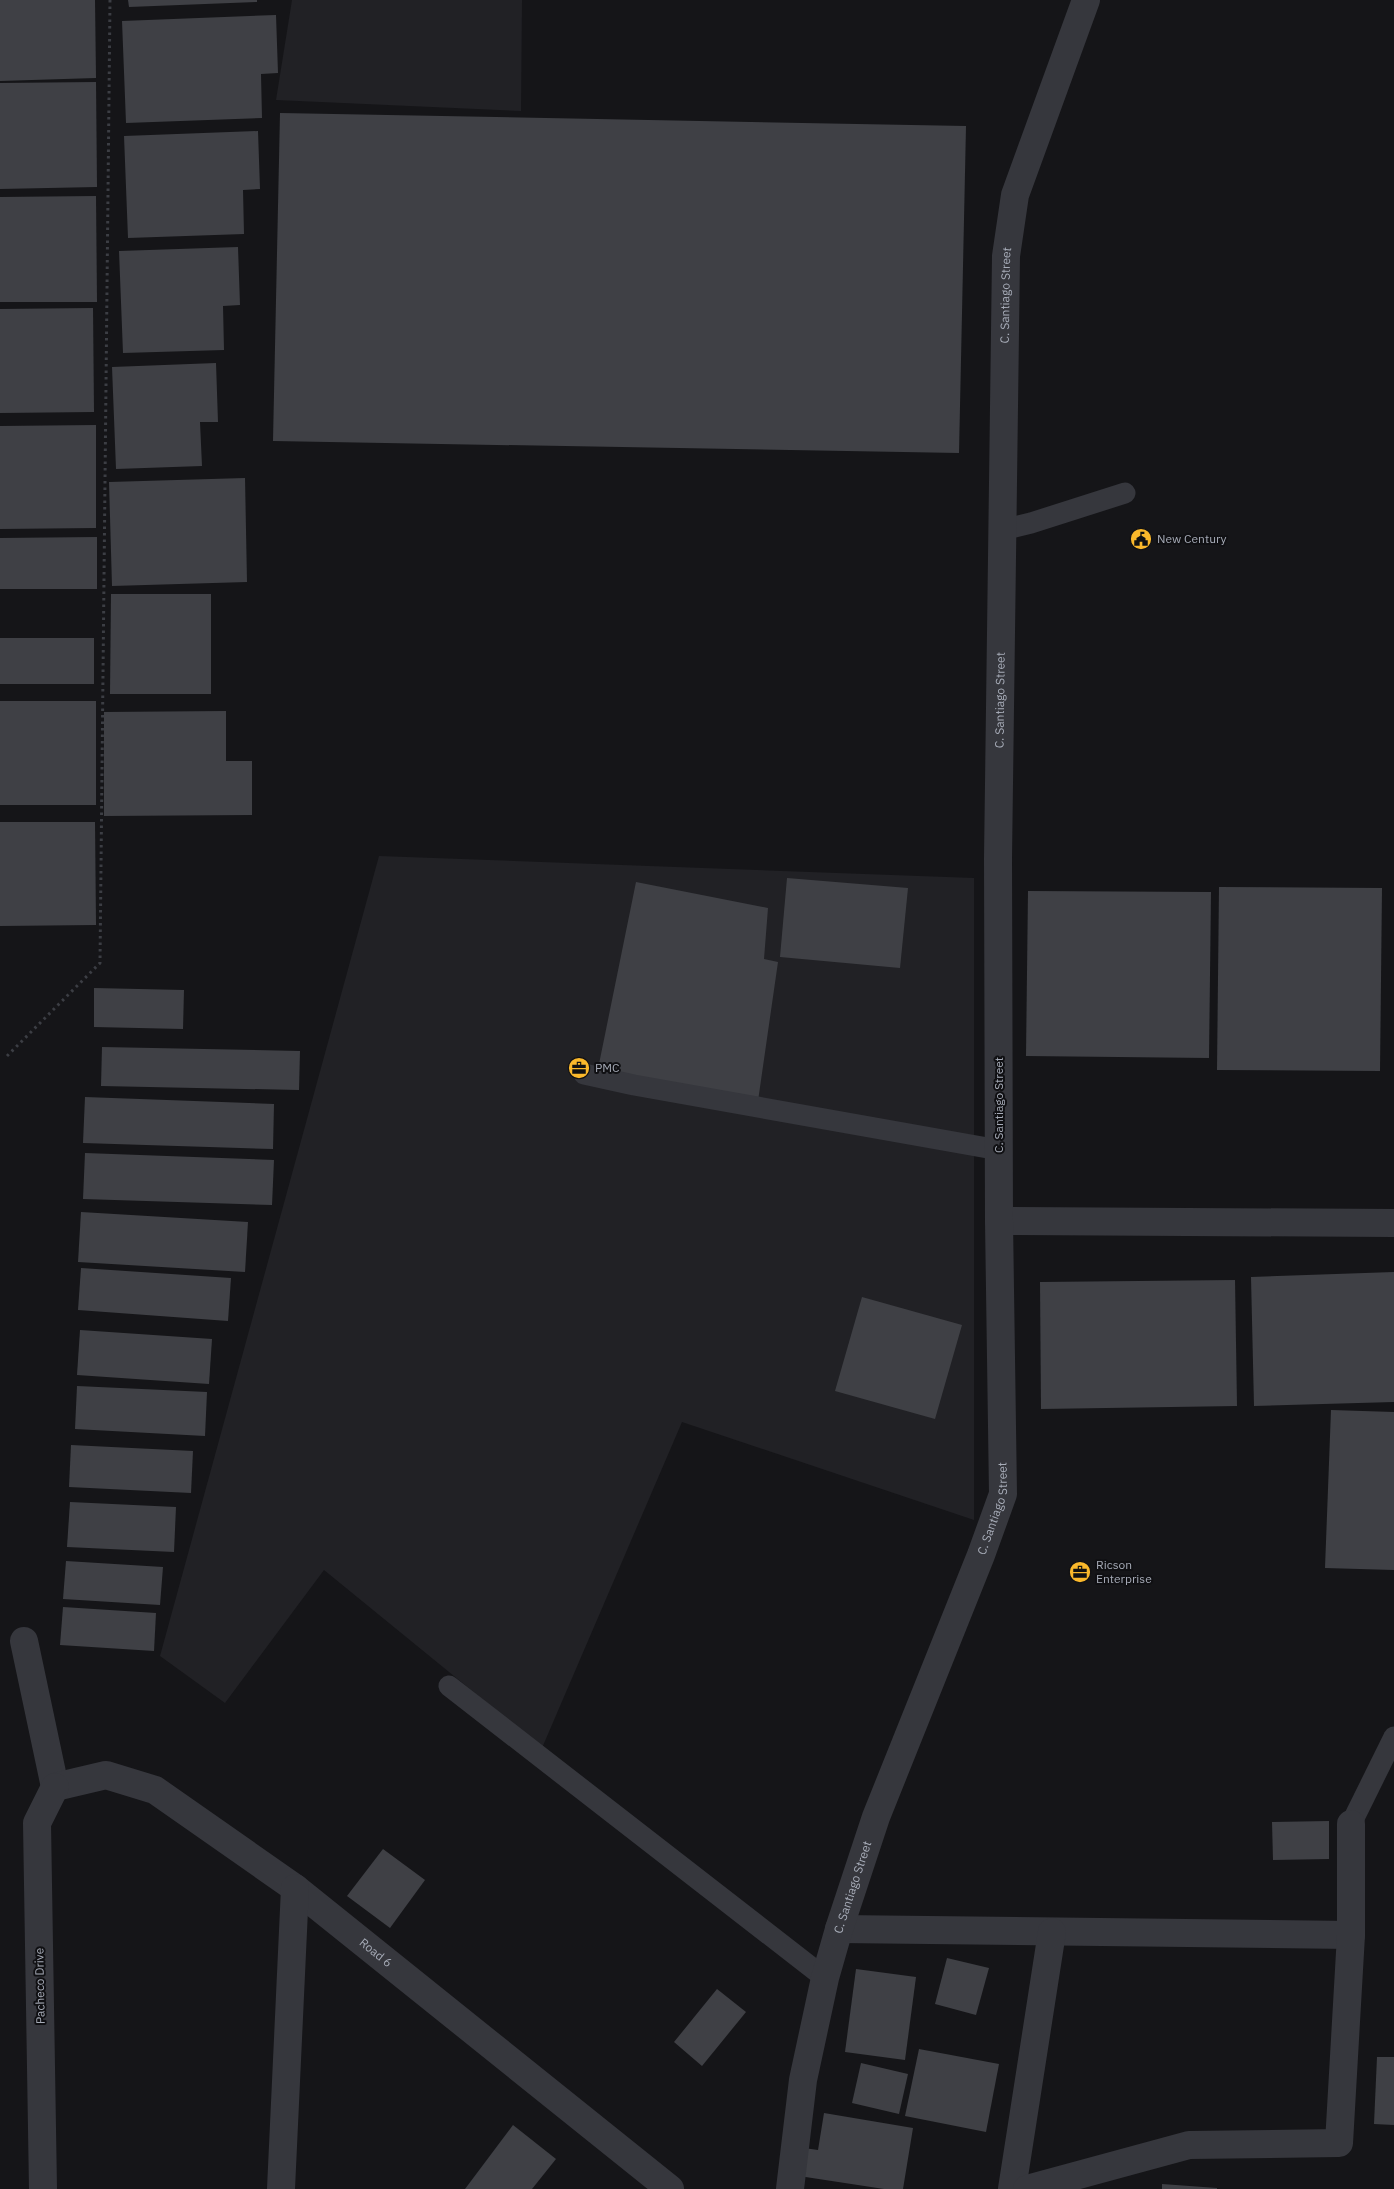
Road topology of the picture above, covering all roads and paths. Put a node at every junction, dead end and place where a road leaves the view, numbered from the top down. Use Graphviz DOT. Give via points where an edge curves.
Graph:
graph roads {
  1 [pos="110,0"];
  2 [pos="1086,0"];
  3 [pos="1125,493"];
  4 [pos="1002,530"];
  5 [pos="7,1056"];
  6 [pos="584,1074"];
  7 [pos="999,1150"];
  8 [pos="998,1221"];
  9 [pos="1394,1223"];
  10 [pos="24,1641"];
  11 [pos="449,1686"];
  12 [pos="1394,1737"];
  13 [pos="55,1787"];
  14 [pos="1351,1824"];
  15 [pos="295,1888"];
  16 [pos="839,1929"];
  17 [pos="1052,1932"];
  18 [pos="1350,1935"];
  19 [pos="825,1978"];
  20 [pos="43,2189"];
  21 [pos="281,2189"];
  22 [pos="670,2189"];
  23 [pos="790,2189"];
  24 [pos="1012,2189"];
  25 [pos="1027,2189"];
  1 -- 5 [label="path" via="100,962"];
  2 -- 4 [label="street, C. Santiago Street" via="1015,195 1006,256"];
  3 -- 4 [label="lane"];
  4 -- 7 [label="street, C. Santiago Street"];
  6 -- 7 [label="lane"];
  7 -- 8 [label="street, C. Santiago Street"];
  8 -- 9 [label="street"];
  8 -- 16 [label="street, C. Santiago Street" via="1003,1494 876,1817"];
  10 -- 13 [label="street"];
  11 -- 19 [label="lane"];
  12 -- 14 [label="lane"];
  13 -- 15 [label="street, Road 6" via="106,1775 155,1790"];
  13 -- 20 [label="street, Pacheco Drive" via="37,1823"];
  14 -- 18 [label="street"];
  15 -- 21 [label="street"];
  15 -- 22 [label="street, Road 6"];
  16 -- 17 [label="street"];
  16 -- 19 [label="street, C. Santiago Street"];
  17 -- 18 [label="street"];
  17 -- 24 [label="street"];
  18 -- 25 [label="street" via="1339,2143 1189,2144"];
  19 -- 23 [label="street, C. Santiago Street" via="800,2099"];
}
